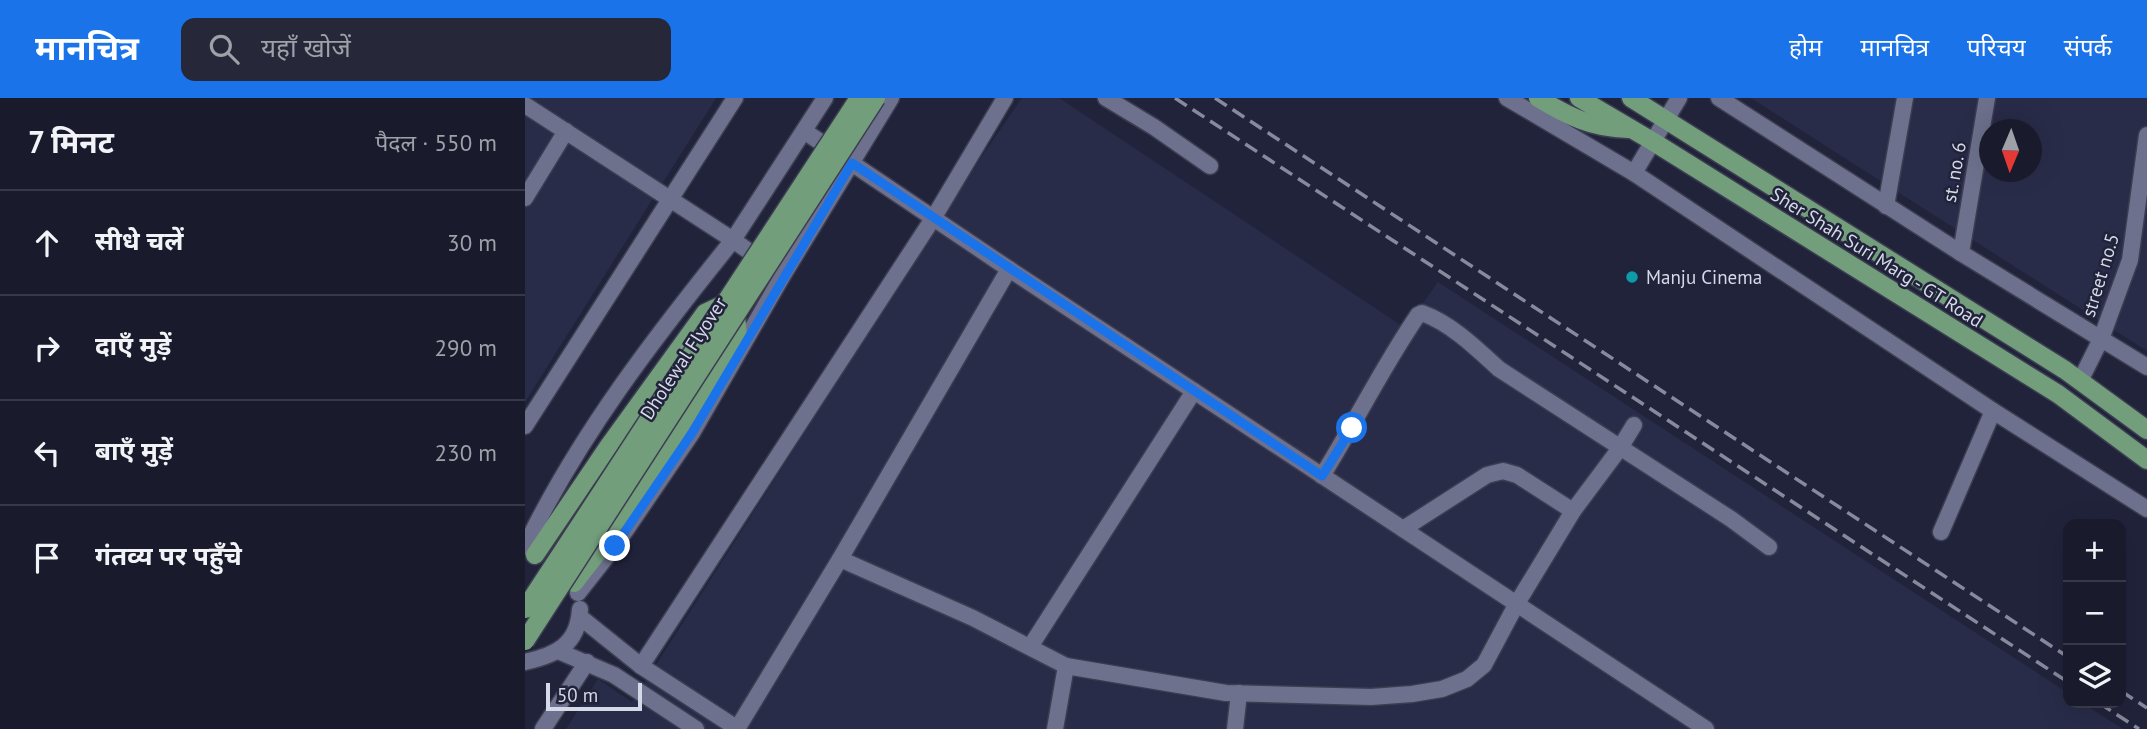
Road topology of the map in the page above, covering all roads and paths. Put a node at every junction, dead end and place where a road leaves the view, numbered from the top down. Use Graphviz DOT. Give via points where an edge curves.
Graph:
graph roads {
  1 [pos="735,98"];
  2 [pos="825,98"];
  3 [pos="859,98"];
  4 [pos="876,98"];
  5 [pos="891,98"];
  6 [pos="1005,98"];
  7 [pos="1106,98"];
  8 [pos="1507,98"];
  9 [pos="1538,98"];
  10 [pos="1579,98"];
  11 [pos="1630,98"];
  12 [pos="1679,98"];
  13 [pos="1719,98"];
  14 [pos="1905,98"];
  15 [pos="1987,98"];
  16 [pos="525,105"];
  17 [pos="1667,118"];
  18 [pos="1632,129"];
  19 [pos="566,131"];
  20 [pos="804,131"];
  21 [pos="2147,135"];
  22 [pos="1653,141"];
  23 [pos="852,163"];
  24 [pos="1210,166"];
  25 [pos="1634,173"];
  26 [pos="525,198"];
  27 [pos="672,200"];
  28 [pos="1886,206"];
  29 [pos="934,217"];
  30 [pos="733,240"];
  31 [pos="1961,253"];
  32 [pos="1009,269"];
  33 [pos="783,275"];
  34 [pos="729,311"];
  35 [pos="2101,339"];
  36 [pos="2147,367"];
  37 [pos="2080,381"];
  38 [pos="1194,391"];
  39 [pos="1993,411"];
  40 [pos="1634,425"];
  41 [pos="525,426"];
  42 [pos="2147,429"];
  43 [pos="1620,448"];
  44 [pos="2147,460"];
  45 [pos="1322,476"];
  46 [pos="2147,509"];
  47 [pos="1573,511"];
  48 [pos="1403,529"];
  49 [pos="1941,532"];
  50 [pos="1769,547"];
  51 [pos="529,552"];
  52 [pos="840,559"];
  53 [pos="576,588"];
  54 [pos="1516,605"];
  55 [pos="525,609"];
  56 [pos="580,617"];
  57 [pos="525,641"];
  58 [pos="1030,647"];
  59 [pos="558,651"];
  60 [pos="525,662"];
  61 [pos="587,662"];
  62 [pos="641,666"];
  63 [pos="1066,666"];
  64 [pos="1239,693"];
  65 [pos="1680,722"];
  66 [pos="543,729"];
  67 [pos="696,729"];
  68 [pos="737,729"];
  69 [pos="1055,729"];
  70 [pos="1235,729"];
  71 [pos="1706,729"];
  1 -- 27 [label="street"];
  2 -- 20 [label="street"];
  3 -- 34 [label="main road, Dholewal Flyover, bridge"];
  4 -- 34 [label="main road, Dholewal Flyover, bridge"];
  5 -- 23 [label="street"];
  6 -- 29 [label="street"];
  7 -- 24 [label="street"];
  8 -- 25 [label="street"];
  9 -- 18 [label="main road" via="1571,118 1609,129"];
  10 -- 18 [label="main road, Sher Shah Suri Marg - GT Road"];
  11 -- 17 [label="main road, Sher Shah Suri Marg - GT Road"];
  12 -- 17 [label="street"];
  13 -- 28 [label="street"];
  14 -- 28 [label="street"];
  15 -- 31 [label="street, st. no. 6"];
  16 -- 19 [label="street"];
  17 -- 22 [label="street"];
  17 -- 37 [label="main road, Sher Shah Suri Marg - GT Road"];
  18 -- 22 [label="main road, Sher Shah Suri Marg - GT Road"];
  19 -- 26 [label="street"];
  19 -- 27 [label="street"];
  20 -- 23 [label="street"];
  20 -- 30 [label="street"];
  21 -- 35 [label="street, street no.5" via="2130,260"];
  22 -- 25 [label="street"];
  22 -- 44 [label="main road, Sher Shah Suri Marg - GT Road" via="2059,394"];
  23 -- 29 [label="street"];
  23 -- 33 [label="street"];
  25 -- 39 [label="street"];
  27 -- 30 [label="street"];
  27 -- 41 [label="street"];
  28 -- 31 [label="street"];
  29 -- 32 [label="street"];
  29 -- 62 [label="street"];
  30 -- 33 [label="street"];
  30 -- 51 [label="street" via="610,401 551,495"];
  31 -- 35 [label="street"];
  32 -- 38 [label="street"];
  32 -- 52 [label="street"];
  33 -- 53 [label="street" via="692,433 615,546"];
  34 -- 51 [label="main road" via="705,313"];
  34 -- 53 [label="main road" via="738,335"];
  34 -- 55 [label="main road, Dholewal Flyover, bridge"];
  34 -- 57 [label="main road, Dholewal Flyover, bridge"];
  35 -- 36 [label="street"];
  35 -- 37 [label="street, street no.5"];
  37 -- 42 [label="main road, Sher Shah Suri Marg - GT Road"];
  38 -- 45 [label="street"];
  38 -- 58 [label="street"];
  39 -- 46 [label="street"];
  39 -- 49 [label="street"];
  40 -- 43 [label="street"];
  43 -- 45 [label="street" via="1499,369 1465,338 1422,313 1394,351"];
  43 -- 47 [label="street"];
  43 -- 50 [label="street"];
  45 -- 48 [label="street"];
  47 -- 48 [label="street" via="1503,471 1487,475"];
  47 -- 54 [label="street"];
  48 -- 54 [label="street"];
  51 -- 53 [label="street" via="551,560"];
  52 -- 58 [label="street"];
  52 -- 68 [label="street"];
  53 -- 56 [label="street"];
  54 -- 64 [label="street" via="1484,665 1467,679 1442,688 1371,696"];
  54 -- 65 [label="street"];
  56 -- 59 [label="street" via="568,642"];
  56 -- 62 [label="street"];
  58 -- 63 [label="street"];
  59 -- 60 [label="street"];
  59 -- 61 [label="street"];
  61 -- 66 [label="street"];
  61 -- 67 [label="street"];
  62 -- 68 [label="street"];
  63 -- 64 [label="street"];
  63 -- 69 [label="street"];
  64 -- 70 [label="street"];
  65 -- 71 [label="street"];
}
